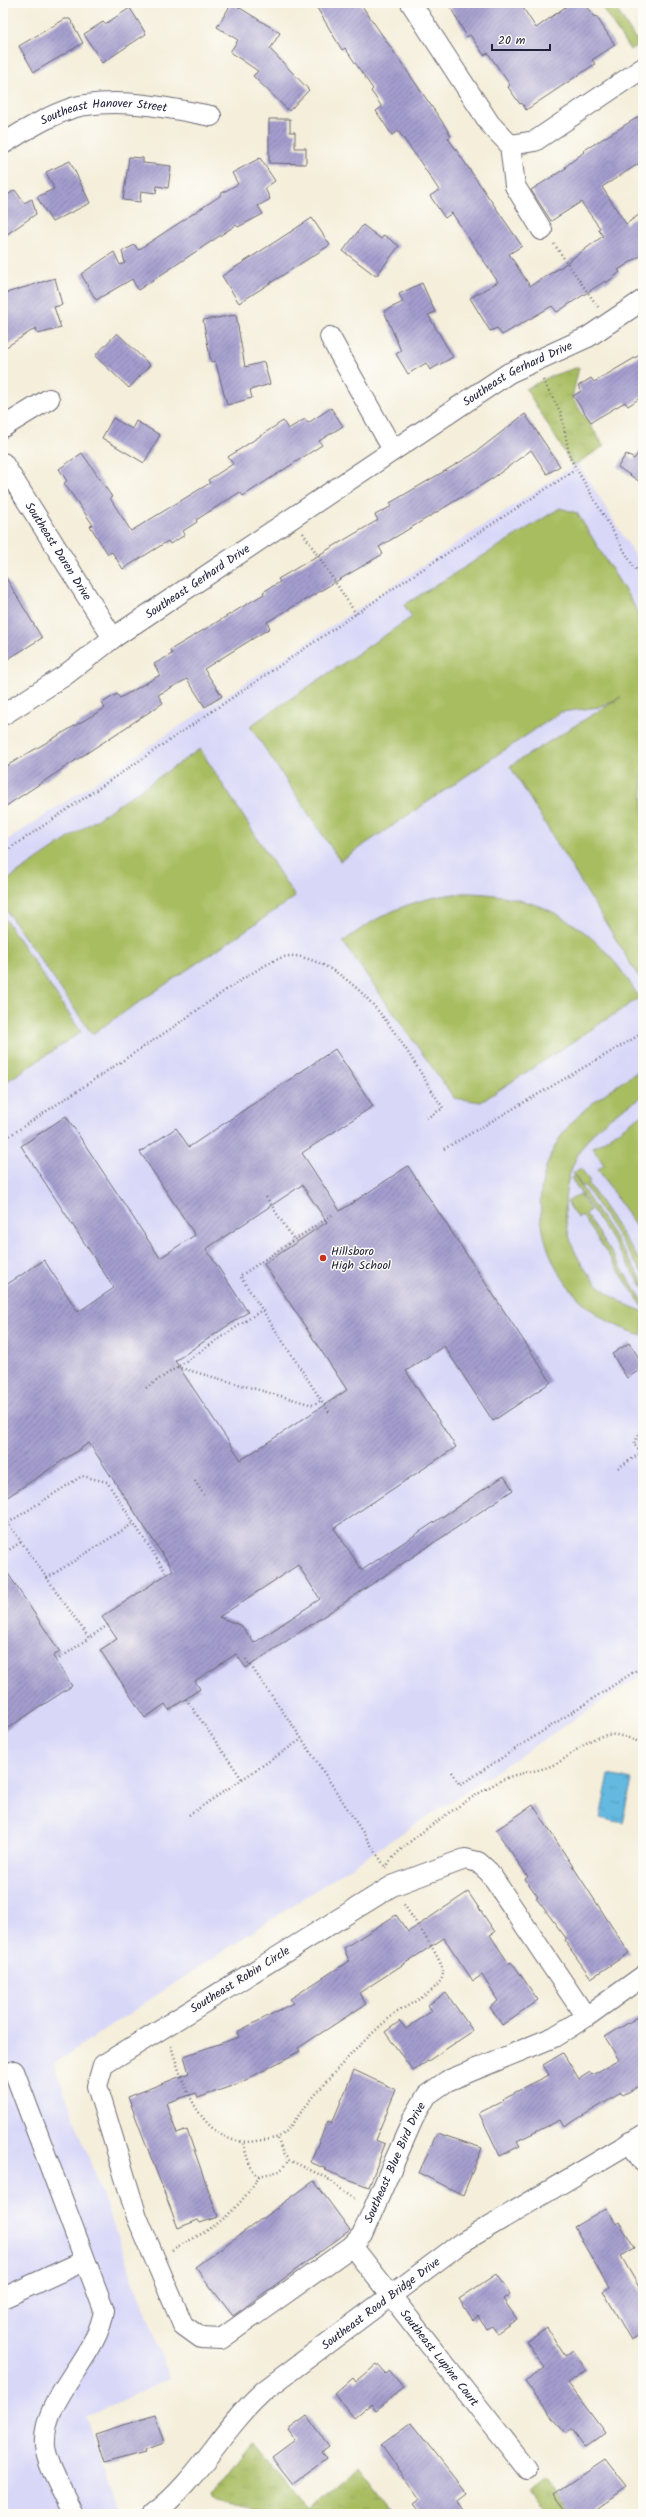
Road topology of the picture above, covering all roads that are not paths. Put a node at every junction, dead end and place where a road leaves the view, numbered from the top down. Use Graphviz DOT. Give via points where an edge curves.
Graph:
graph roads {
  1 [pos="411,3"];
  2 [pos="643,68"];
  3 [pos="211,116"];
  4 [pos="3,144"];
  5 [pos="510,145"];
  6 [pos="542,230"];
  7 [pos="643,300"];
  8 [pos="330,337"];
  9 [pos="49,399"];
  10 [pos="3,427"];
  11 [pos="393,450"];
  12 [pos="3,464"];
  13 [pos="114,638"];
  14 [pos="6,706"];
  15 [pos="643,1976"];
  16 [pos="586,2017"];
  17 [pos="14,2071"];
  18 [pos="637,2139"];
  19 [pos="643,2162"];
  20 [pos="352,2246"];
  21 [pos="84,2261"];
  22 [pos="389,2296"];
  23 [pos="3,2298"];
  24 [pos="201,2338"];
  25 [pos="527,2469"];
  26 [pos="73,2514"];
  27 [pos="153,2514"];
  1 -- 5 [label="street" via="490,124"];
  2 -- 5 [label="street" via="535,141"];
  3 -- 4 [label="street, Southeast Hanover Street" via="142,104 85,105 47,119"];
  5 -- 6 [label="street" via="515,186"];
  7 -- 11 [label="street, Southeast Gerhard Drive" via="588,337 509,373"];
  8 -- 11 [label="street"];
  9 -- 10 [label="street"];
  11 -- 13 [label="street, Southeast Gerhard Drive"];
  12 -- 13 [label="street, Southeast Daren Drive"];
  13 -- 14 [label="street, Southeast Gerhard Drive" via="64,676"];
  15 -- 16 [label="street, Southeast Blue Bird Drive"];
  16 -- 20 [label="street, Southeast Blue Bird Drive" via="554,2036 447,2081 427,2095 413,2118 362,2235"];
  16 -- 24 [label="street, Southeast Robin Circle" via="489,1872 478,1862 465,1859 392,1886 103,2065 96,2086 137,2217 184,2325"];
  17 -- 21 [label="street"];
  18 -- 19 [label="street"];
  18 -- 22 [label="street, Southeast Rood Bridge Drive" via="461,2243"];
  20 -- 22 [label="street, Southeast Lupine Court"];
  20 -- 24 [label="street, Southeast Blue Bird Drive" via="222,2339"];
  21 -- 23 [label="street"];
  21 -- 26 [label="street" via="104,2310 102,2325 59,2399 46,2432 45,2447"];
  22 -- 25 [label="street, Southeast Lupine Court"];
  22 -- 27 [label="street, Southeast Rood Bridge Drive" via="251,2402 179,2493"];
}
